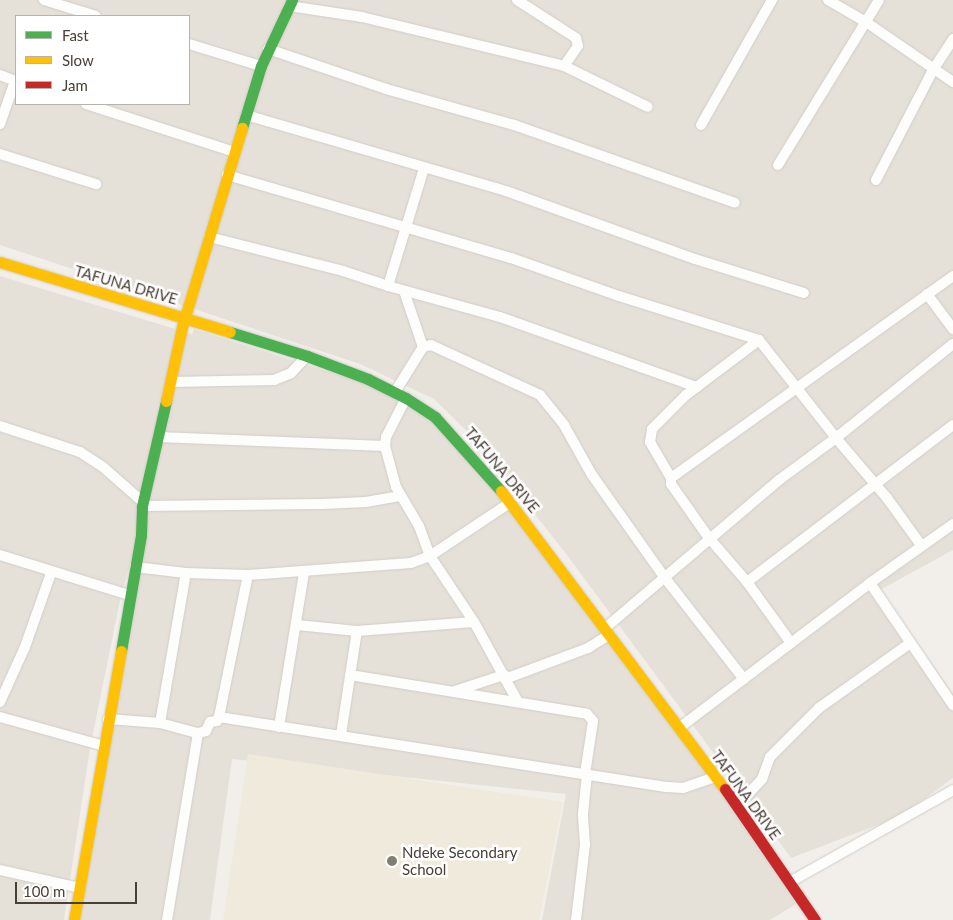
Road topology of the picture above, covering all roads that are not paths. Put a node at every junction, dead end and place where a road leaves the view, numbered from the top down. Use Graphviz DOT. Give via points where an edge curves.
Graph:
graph roads {
  1 [pos="44,0"];
  2 [pos="517,0"];
  3 [pos="772,0"];
  4 [pos="828,0"];
  5 [pos="879,0"];
  6 [pos="290,3"];
  7 [pos="93,15"];
  8 [pos="866,22"];
  9 [pos="953,39"];
  10 [pos="190,44"];
  11 [pos="268,49"];
  12 [pos="261,66"];
  13 [pos="564,66"];
  14 [pos="933,70"];
  15 [pos="0,75"];
  16 [pos="15,81"];
  17 [pos="953,82"];
  18 [pos="15,84"];
  19 [pos="89,105"];
  20 [pos="648,107"];
  21 [pos="246,115"];
  22 [pos="0,124"];
  23 [pos="701,125"];
  24 [pos="235,152"];
  25 [pos="0,154"];
  26 [pos="778,165"];
  27 [pos="424,168"];
  28 [pos="228,175"];
  29 [pos="876,180"];
  30 [pos="96,184"];
  31 [pos="735,203"];
  32 [pos="405,226"];
  33 [pos="209,237"];
  34 [pos="0,262"];
  35 [pos="953,276"];
  36 [pos="388,286"];
  37 [pos="404,291"];
  38 [pos="804,293"];
  39 [pos="927,294"];
  40 [pos="184,318"];
  41 [pos="953,329"];
  42 [pos="759,340"];
  43 [pos="953,344"];
  44 [pos="424,348"];
  45 [pos="307,356"];
  46 [pos="171,382"];
  47 [pos="696,387"];
  48 [pos="795,387"];
  49 [pos="401,395"];
  50 [pos="953,425"];
  51 [pos="0,426"];
  52 [pos="158,437"];
  53 [pos="836,438"];
  54 [pos="385,446"];
  55 [pos="671,478"];
  56 [pos="874,485"];
  57 [pos="400,496"];
  58 [pos="511,502"];
  59 [pos="142,504"];
  60 [pos="953,524"];
  61 [pos="709,538"];
  62 [pos="921,545"];
  63 [pos="0,555"];
  64 [pos="430,556"];
  65 [pos="135,567"];
  66 [pos="51,573"];
  67 [pos="186,573"];
  68 [pos="304,573"];
  69 [pos="248,575"];
  70 [pos="665,578"];
  71 [pos="747,582"];
  72 [pos="870,583"];
  73 [pos="129,596"];
  74 [pos="474,622"];
  75 [pos="297,625"];
  76 [pos="357,631"];
  77 [pos="607,632"];
  78 [pos="791,643"];
  79 [pos="910,643"];
  80 [pos="350,675"];
  81 [pos="504,677"];
  82 [pos="744,679"];
  83 [pos="452,692"];
  84 [pos="0,702"];
  85 [pos="518,702"];
  86 [pos="953,705"];
  87 [pos="0,717"];
  88 [pos="219,717"];
  89 [pos="108,719"];
  90 [pos="160,723"];
  91 [pos="279,727"];
  92 [pos="679,728"];
  93 [pos="198,733"];
  94 [pos="341,735"];
  95 [pos="104,746"];
  96 [pos="586,774"];
  97 [pos="715,777"];
  98 [pos="953,790"];
  99 [pos="737,806"];
  100 [pos="0,870"];
  101 [pos="790,882"];
  102 [pos="80,888"];
  103 [pos="74,920"];
  104 [pos="167,920"];
  105 [pos="576,920"];
  106 [pos="815,920"];
  1 -- 7 [label="street"];
  2 -- 13 [label="street" via="576,38 578,46"];
  3 -- 23 [label="street"];
  4 -- 8 [label="street"];
  5 -- 8 [label="street"];
  6 -- 11 [label="main road"];
  6 -- 13 [label="street"];
  8 -- 14 [label="street"];
  8 -- 26 [label="street"];
  9 -- 14 [label="street"];
  10 -- 12 [label="street"];
  11 -- 12 [label="main road"];
  11 -- 31 [label="street" via="386,89 514,125"];
  12 -- 21 [label="main road"];
  13 -- 20 [label="street"];
  14 -- 17 [label="street"];
  14 -- 29 [label="street"];
  15 -- 16 [label="street"];
  18 -- 22 [label="street"];
  19 -- 24 [label="street"];
  21 -- 24 [label="main road"];
  21 -- 27 [label="street"];
  24 -- 28 [label="main road"];
  25 -- 30 [label="street"];
  27 -- 32 [label="street"];
  27 -- 38 [label="street" via="506,191 695,259"];
  28 -- 32 [label="street"];
  28 -- 33 [label="main road"];
  32 -- 36 [label="street"];
  32 -- 42 [label="street"];
  33 -- 36 [label="street" via="343,271"];
  33 -- 40 [label="main road"];
  34 -- 40 [label="main road, TAFUNA DRIVE"];
  35 -- 39 [label="street"];
  36 -- 37 [label="street"];
  37 -- 44 [label="street"];
  37 -- 47 [label="street" via="500,317"];
  39 -- 41 [label="street"];
  39 -- 48 [label="street"];
  40 -- 45 [label="main road, TAFUNA DRIVE"];
  40 -- 46 [label="main road"];
  42 -- 47 [label="street"];
  42 -- 48 [label="street"];
  43 -- 53 [label="street"];
  44 -- 49 [label="street"];
  44 -- 70 [label="street" via="431,345 449,351 540,395 564,425 592,475"];
  45 -- 46 [label="street" via="291,373 274,380"];
  45 -- 49 [label="main road, TAFUNA DRIVE"];
  46 -- 52 [label="main road"];
  47 -- 55 [label="street" via="652,429 650,442"];
  48 -- 53 [label="street"];
  48 -- 55 [label="street"];
  49 -- 54 [label="street"];
  49 -- 58 [label="main road, TAFUNA DRIVE" via="435,417"];
  50 -- 56 [label="street"];
  51 -- 59 [label="street" via="80,452 109,471"];
  52 -- 54 [label="street"];
  52 -- 59 [label="main road"];
  53 -- 56 [label="street"];
  53 -- 61 [label="street"];
  54 -- 57 [label="street"];
  55 -- 61 [label="street" via="671,484"];
  56 -- 62 [label="street"];
  56 -- 71 [label="street"];
  57 -- 59 [label="street" via="322,504"];
  57 -- 64 [label="street" via="418,526"];
  58 -- 64 [label="street"];
  58 -- 77 [label="main road, TAFUNA DRIVE"];
  59 -- 65 [label="main road"];
  60 -- 62 [label="street"];
  61 -- 70 [label="street"];
  61 -- 71 [label="street"];
  62 -- 72 [label="street"];
  63 -- 66 [label="street"];
  64 -- 68 [label="street" via="412,563"];
  64 -- 74 [label="street"];
  65 -- 67 [label="street"];
  65 -- 73 [label="main road"];
  66 -- 73 [label="street"];
  66 -- 84 [label="street" via="25,647"];
  67 -- 69 [label="street"];
  67 -- 90 [label="street"];
  68 -- 69 [label="street"];
  68 -- 75 [label="street"];
  69 -- 88 [label="street"];
  70 -- 77 [label="street"];
  70 -- 82 [label="street"];
  71 -- 78 [label="street"];
  72 -- 78 [label="street"];
  72 -- 79 [label="street"];
  73 -- 89 [label="main road"];
  74 -- 76 [label="street"];
  74 -- 81 [label="street"];
  75 -- 76 [label="street"];
  75 -- 91 [label="street"];
  76 -- 80 [label="street"];
  77 -- 81 [label="street" via="588,648"];
  77 -- 92 [label="main road, TAFUNA DRIVE"];
  78 -- 82 [label="street"];
  79 -- 86 [label="street"];
  79 -- 99 [label="street" via="819,708 770,757 762,779"];
  80 -- 83 [label="street"];
  80 -- 94 [label="street"];
  81 -- 83 [label="street"];
  81 -- 85 [label="street"];
  82 -- 92 [label="street"];
  83 -- 85 [label="street"];
  85 -- 96 [label="street" via="592,717"];
  87 -- 95 [label="street"];
  88 -- 91 [label="street"];
  88 -- 93 [label="street" via="217,721 210,722 206,731"];
  89 -- 90 [label="street"];
  89 -- 95 [label="main road"];
  90 -- 93 [label="street"];
  91 -- 94 [label="street"];
  92 -- 97 [label="main road, TAFUNA DRIVE"];
  93 -- 104 [label="street"];
  94 -- 96 [label="street"];
  95 -- 102 [label="main road"];
  96 -- 97 [label="street" via="676,787 700,784"];
  96 -- 105 [label="street" via="585,845"];
  97 -- 99 [label="main road, TAFUNA DRIVE"];
  98 -- 101 [label="street"];
  99 -- 101 [label="main road, TAFUNA DRIVE"];
  100 -- 102 [label="street"];
  101 -- 106 [label="main road, TAFUNA DRIVE"];
  102 -- 103 [label="main road"];
}
